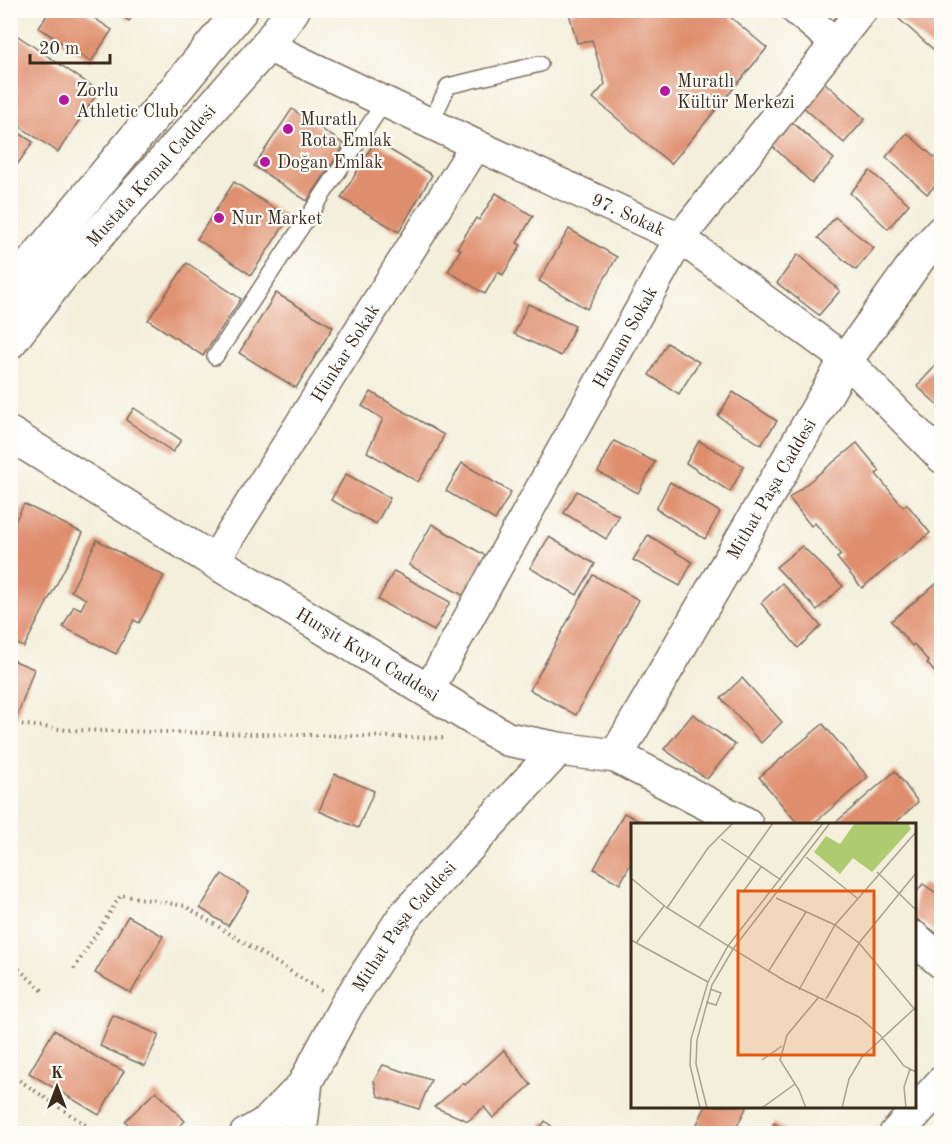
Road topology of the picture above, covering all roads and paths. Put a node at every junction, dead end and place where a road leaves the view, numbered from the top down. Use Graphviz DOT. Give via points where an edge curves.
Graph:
graph roads {
  1 [pos="241,10"];
  2 [pos="293,10"];
  3 [pos="796,10"];
  4 [pos="862,10"];
  5 [pos="836,43"];
  6 [pos="267,46"];
  7 [pos="540,64"];
  8 [pos="385,102"];
  9 [pos="430,123"];
  10 [pos="476,145"];
  11 [pos="942,232"];
  12 [pos="680,238"];
  13 [pos="10,290"];
  14 [pos="10,342"];
  15 [pos="215,357"];
  16 [pos="846,360"];
  17 [pos="10,434"];
  18 [pos="942,458"];
  19 [pos="214,561"];
  20 [pos="428,691"];
  21 [pos="10,723"];
  22 [pos="448,738"];
  23 [pos="558,749"];
  24 [pos="616,756"];
  25 [pos="742,823"];
  26 [pos="916,939"];
  27 [pos="10,961"];
  28 [pos="942,962"];
  29 [pos="74,969"];
  30 [pos="44,992"];
  31 [pos="346,1006"];
  32 [pos="10,1073"];
  33 [pos="306,1081"];
  34 [pos="942,1083"];
  35 [pos="99,1134"];
  36 [pos="245,1134"];
  37 [pos="300,1134"];
  38 [pos="896,1134"];
  1 -- 13 [label="street, Mustafa Kemal Caddesi"];
  2 -- 6 [label="street, Mustafa Kemal Caddesi"];
  3 -- 5 [label="street"];
  4 -- 5 [label="street, Hamam Sokak"];
  5 -- 12 [label="street, Hamam Sokak"];
  6 -- 8 [label="street, 97. Sokak"];
  6 -- 14 [label="street, Mustafa Kemal Caddesi" via="62,275"];
  7 -- 9 [label="lane" via="448,86"];
  8 -- 9 [label="street, 97. Sokak"];
  8 -- 15 [label="lane"];
  9 -- 10 [label="street, 97. Sokak"];
  10 -- 12 [label="street, 97. Sokak"];
  10 -- 19 [label="street, Hünkar Sokak"];
  11 -- 16 [label="street, Mithat Paşa Caddesi"];
  12 -- 16 [label="street, 97. Sokak"];
  12 -- 20 [label="street, Hamam Sokak"];
  16 -- 18 [label="street, 97. Sokak"];
  16 -- 24 [label="street, Mithat Paşa Caddesi"];
  17 -- 19 [label="street, Hurşit Kuyu Caddesi"];
  19 -- 20 [label="street, Hurşit Kuyu Caddesi"];
  20 -- 23 [label="street, Hurşit Kuyu Caddesi" via="507,739"];
  21 -- 22 [label="path" via="80,730"];
  23 -- 24 [label="street, Hurşit Kuyu Caddesi"];
  23 -- 31 [label="street, Mithat Paşa Caddesi" via="403,918"];
  24 -- 25 [label="street, Hurşit Kuyu Caddesi"];
  26 -- 28 [label="street"];
  27 -- 30 [label="path"];
  29 -- 31 [label="path" via="121,895 185,906"];
  31 -- 33 [label="street, Mithat Paşa Caddesi"];
  32 -- 35 [label="path"];
  33 -- 36 [label="street" via="267,1120"];
  33 -- 37 [label="street, Mithat Paşa Caddesi"];
  34 -- 38 [label="street"];
}
